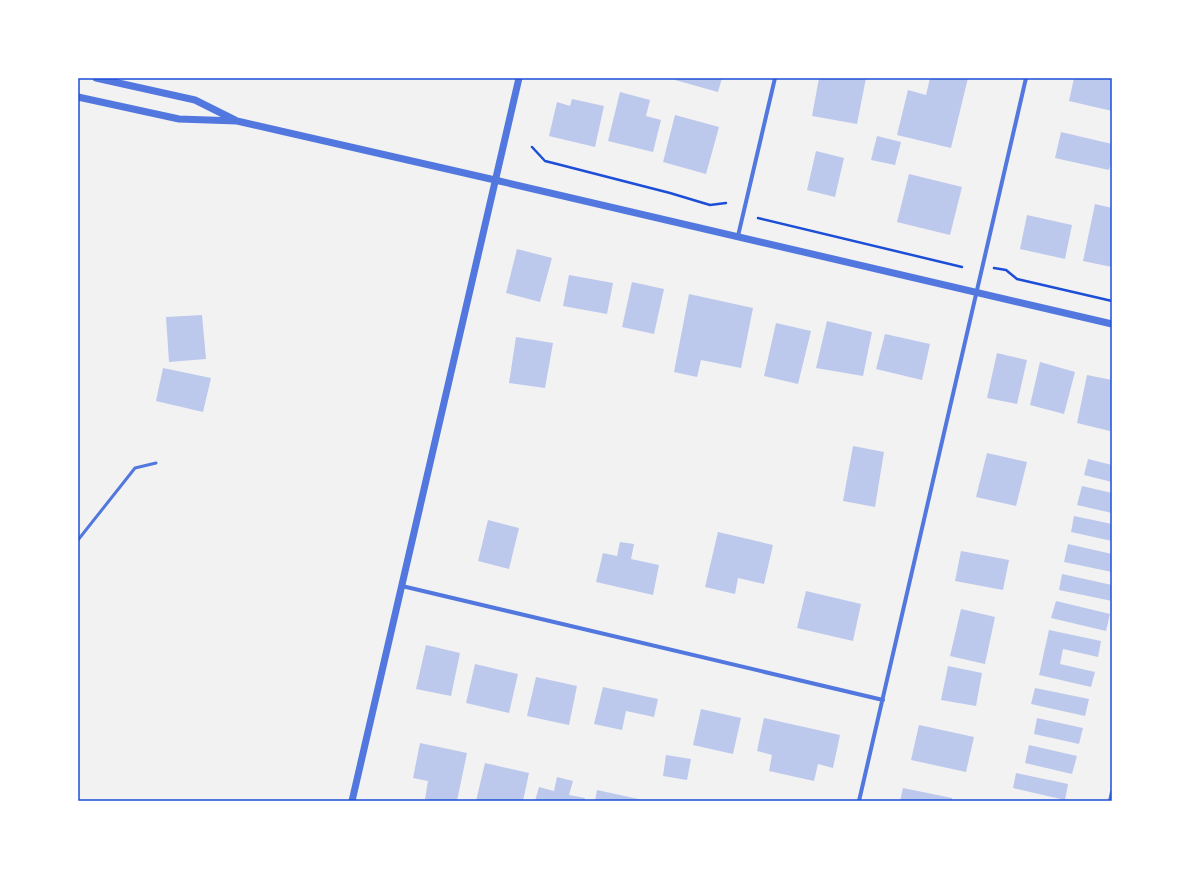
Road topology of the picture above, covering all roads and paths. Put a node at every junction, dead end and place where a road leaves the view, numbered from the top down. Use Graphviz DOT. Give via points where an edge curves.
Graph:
graph roads {
  1 [pos="96,78"];
  2 [pos="519,78"];
  3 [pos="775,78"];
  4 [pos="1026,78"];
  5 [pos="78,97"];
  6 [pos="237,121"];
  7 [pos="532,147"];
  8 [pos="495,180"];
  9 [pos="726,203"];
  10 [pos="758,218"];
  11 [pos="738,236"];
  12 [pos="962,267"];
  13 [pos="991,267"];
  14 [pos="977,292"];
  15 [pos="1112,301"];
  16 [pos="1112,324"];
  17 [pos="156,463"];
  18 [pos="78,540"];
  19 [pos="402,586"];
  20 [pos="883,700"];
  21 [pos="1112,792"];
  22 [pos="352,801"];
  23 [pos="859,801"];
  24 [pos="1110,801"];
  1 -- 6 [label="street" via="195,100"];
  2 -- 8 [label="street"];
  3 -- 11 [label="street"];
  4 -- 14 [label="street"];
  5 -- 6 [label="street" via="179,120"];
  6 -- 8 [label="street"];
  7 -- 9 [label="path" via="545,161 710,205"];
  8 -- 11 [label="street"];
  8 -- 19 [label="street"];
  10 -- 12 [label="path"];
  11 -- 14 [label="street"];
  13 -- 15 [label="path" via="1006,270 1017,279"];
  14 -- 16 [label="street"];
  14 -- 20 [label="street"];
  17 -- 18 [label="lane" via="135,468"];
  19 -- 20 [label="street"];
  19 -- 22 [label="street"];
  20 -- 23 [label="street"];
  21 -- 24 [label="street"];
}
